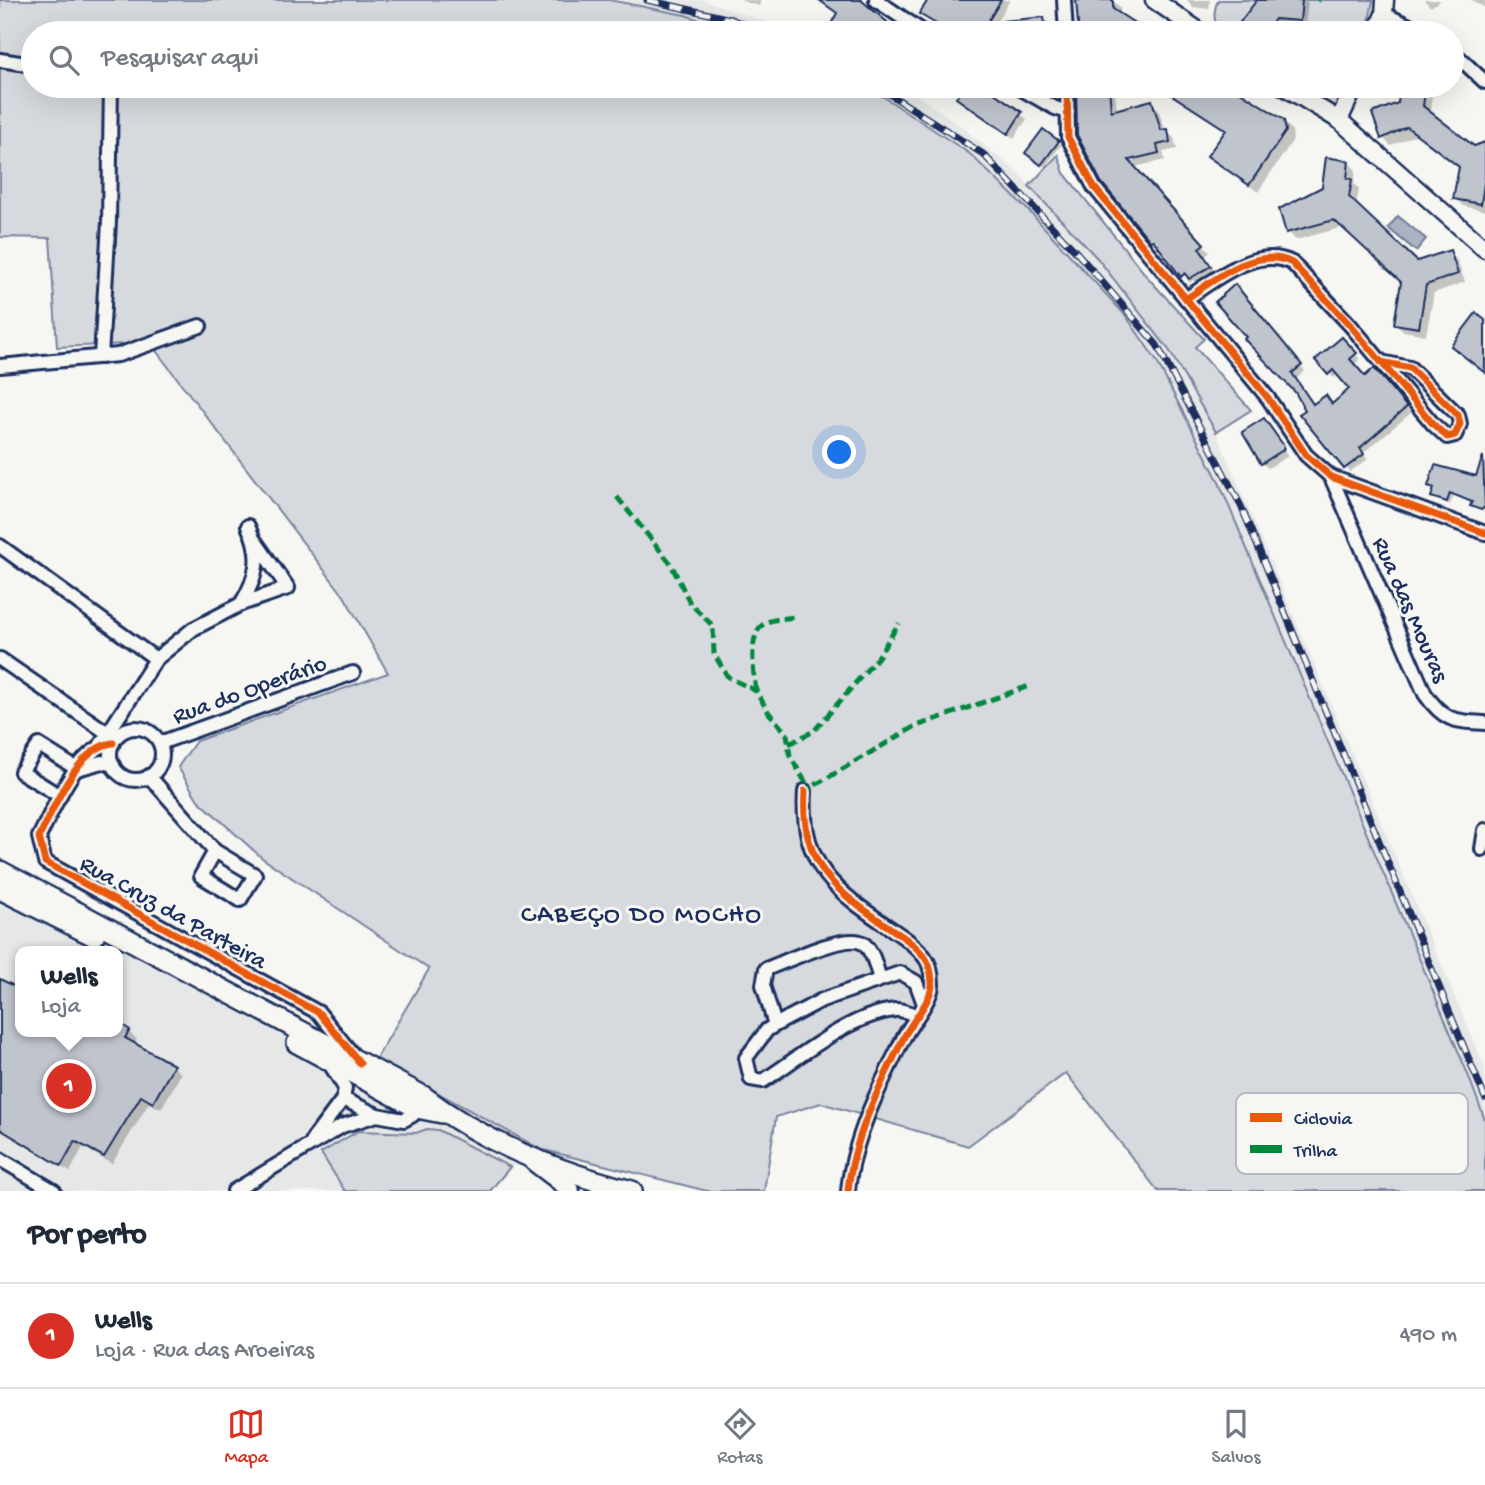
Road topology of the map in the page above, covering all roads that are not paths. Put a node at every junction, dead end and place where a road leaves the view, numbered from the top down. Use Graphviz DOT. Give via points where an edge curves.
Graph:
graph roads {
  1 [pos="876,0"];
  2 [pos="1064,0"];
  3 [pos="1154,0"];
  4 [pos="1385,7"];
  5 [pos="907,21"];
  6 [pos="1065,21"];
  7 [pos="1185,21"];
  8 [pos="1406,21"];
  9 [pos="0,60"];
  10 [pos="1464,62"];
  11 [pos="21,63"];
  12 [pos="1485,82"];
  13 [pos="111,98"];
  14 [pos="1037,98"];
  15 [pos="1067,98"];
  16 [pos="1303,98"];
  17 [pos="1349,98"];
  18 [pos="1068,111"];
  19 [pos="1339,120"];
  20 [pos="1485,249"];
  21 [pos="1186,299"];
  22 [pos="200,326"];
  23 [pos="101,357"];
  24 [pos="1381,362"];
  25 [pos="0,366"];
  26 [pos="1331,477"];
  27 [pos="248,526"];
  28 [pos="1485,533"];
  29 [pos="255,541"];
  30 [pos="0,546"];
  31 [pos="242,604"];
  32 [pos="0,659"];
  33 [pos="156,659"];
  34 [pos="353,673"];
  35 [pos="1485,723"];
  36 [pos="109,739"];
  37 [pos="160,743"];
  38 [pos="113,765"];
  39 [pos="77,769"];
  40 [pos="149,776"];
  41 [pos="805,791"];
  42 [pos="60,796"];
  43 [pos="1485,830"];
  44 [pos="1482,849"];
  45 [pos="215,851"];
  46 [pos="0,871"];
  47 [pos="0,889"];
  48 [pos="115,946"];
  49 [pos="123,950"];
  50 [pos="880,979"];
  51 [pos="924,1003"];
  52 [pos="916,1014"];
  53 [pos="775,1025"];
  54 [pos="355,1080"];
  55 [pos="417,1101"];
  56 [pos="377,1115"];
  57 [pos="309,1144"];
  58 [pos="523,1155"];
  59 [pos="0,1160"];
  60 [pos="603,1188"];
  61 [pos="54,1191"];
  62 [pos="234,1191"];
  63 [pos="571,1191"];
  64 [pos="632,1191"];
  65 [pos="848,1191"];
  1 -- 5 [label="street"];
  2 -- 6 [label="street"];
  3 -- 7 [label="street"];
  4 -- 8 [label="street"];
  9 -- 11 [label="street"];
  10 -- 12 [label="street"];
  13 -- 23 [label="street"];
  14 -- 18 [label="street"];
  15 -- 18 [label="street"];
  16 -- 19 [label="street"];
  17 -- 19 [label="street"];
  18 -- 21 [label="street" via="1068,137 1094,187"];
  19 -- 20 [label="street"];
  21 -- 24 [label="street" via="1260,258 1281,258 1292,263"];
  21 -- 26 [label="street" via="1268,398 1306,455"];
  22 -- 23 [label="street" via="137,350"];
  23 -- 25 [label="street"];
  24 -- 24 [label="street" via="1433,424 1447,437 1455,435 1458,415 1410,368"];
  26 -- 28 [label="street"];
  26 -- 35 [label="street, Rua das Mouras" via="1425,694 1439,714 1461,722"];
  27 -- 29 [label="street"];
  29 -- 31 [label="street" via="259,563"];
  29 -- 31 [label="street, Rua Cruz da Parteira" via="288,588"];
  30 -- 33 [label="street"];
  31 -- 33 [label="street, Rua Cruz da Parteira" via="193,629"];
  32 -- 36 [label="street"];
  33 -- 36 [label="street, Rua Cruz da Parteira"];
  34 -- 37 [label="street, Rua do Operário"];
  36 -- 37 [label="street" via="138,728"];
  36 -- 38 [label="street"];
  36 -- 39 [label="street, Rua Cruz da Parteira" via="87,753"];
  37 -- 40 [label="street" via="162,757"];
  38 -- 39 [label="street" via="102,762"];
  38 -- 40 [label="street" via="128,778"];
  39 -- 42 [label="street, Rua Cruz da Parteira"];
  39 -- 42 [label="street" via="39,745 21,772"];
  40 -- 45 [label="street"];
  41 -- 51 [label="street" via="804,821 822,874 908,939 929,963 932,988"];
  42 -- 54 [label="street, Rua Cruz da Parteira" via="39,837 45,862 319,1013"];
  43 -- 44 [label="street"];
  46 -- 54 [label="main road"];
  47 -- 48 [label="main road"];
  49 -- 54 [label="main road" via="204,990"];
  50 -- 51 [label="street" via="900,973 916,982"];
  50 -- 53 [label="street" via="822,1000"];
  50 -- 53 [label="street" via="863,943 848,939 766,969 763,985"];
  51 -- 52 [label="street"];
  52 -- 53 [label="street" via="896,1009 859,1021 810,1046 763,1081 751,1079 746,1058"];
  52 -- 65 [label="street" via="870,1112 851,1165"];
  54 -- 55 [label="main road"];
  54 -- 56 [label="street"];
  54 -- 57 [label="street"];
  55 -- 56 [label="street" via="404,1120"];
  55 -- 58 [label="main road"];
  56 -- 57 [label="street" via="342,1126"];
  57 -- 62 [label="street"];
  58 -- 60 [label="main road"];
  58 -- 63 [label="street"];
  59 -- 61 [label="street"];
  60 -- 64 [label="main road"];
}
